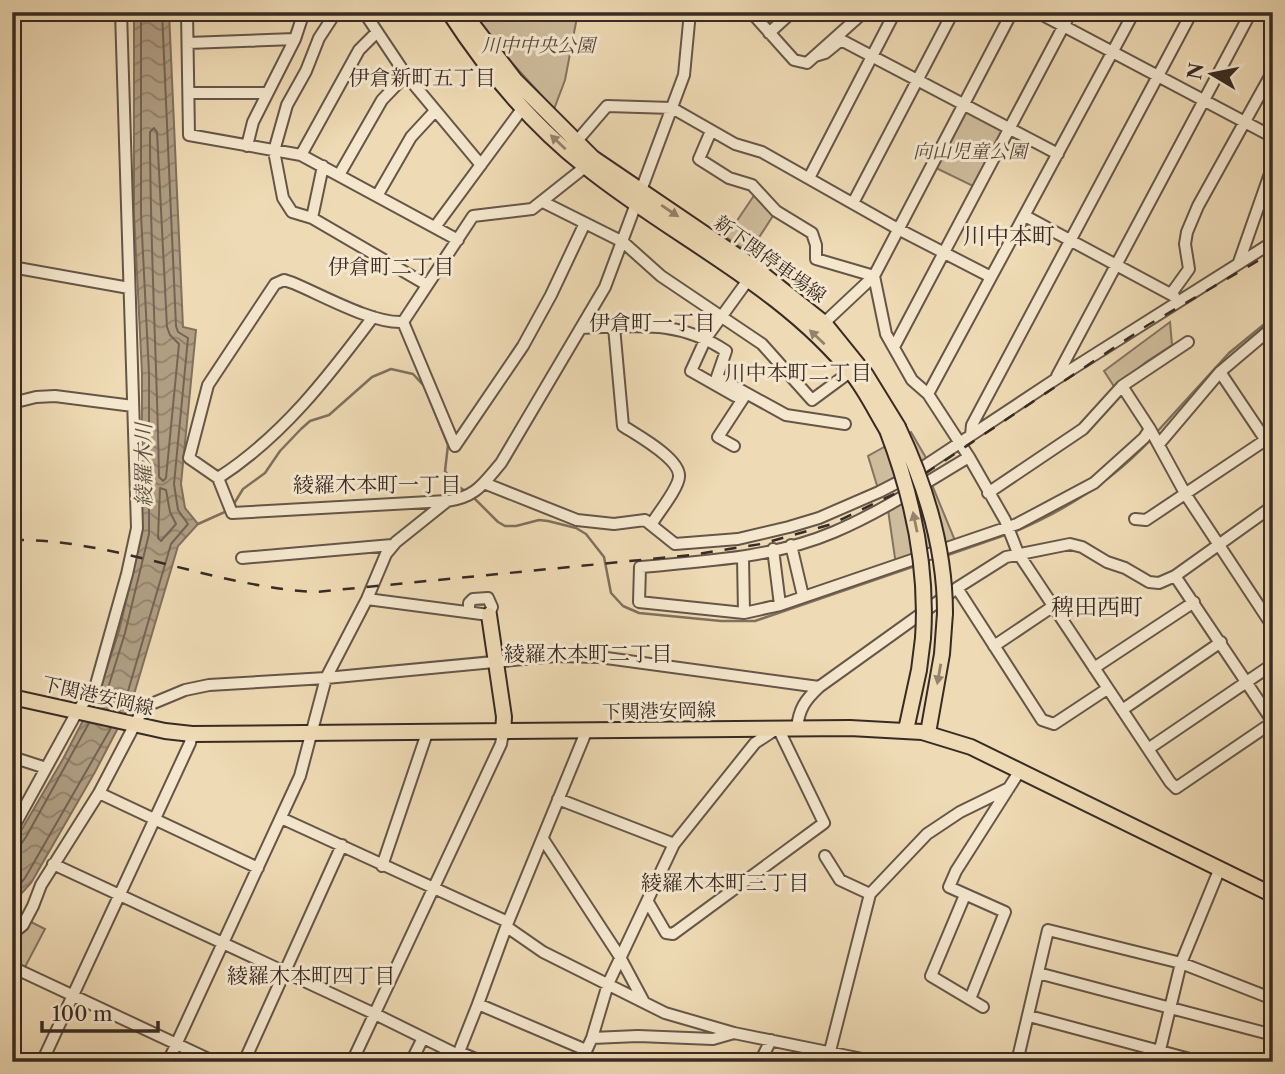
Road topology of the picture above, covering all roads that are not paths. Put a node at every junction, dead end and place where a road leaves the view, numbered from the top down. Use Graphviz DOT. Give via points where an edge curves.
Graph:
graph roads {
  1 [pos="121,12"];
  2 [pos="187,12"];
  3 [pos="303,12"];
  4 [pos="336,12"];
  5 [pos="364,12"];
  6 [pos="449,12"];
  7 [pos="463,12"];
  8 [pos="690,12"];
  9 [pos="751,12"];
  10 [pos="792,12"];
  11 [pos="864,12"];
  12 [pos="895,12"];
  13 [pos="953,12"];
  14 [pos="1012,12"];
  15 [pos="1037,12"];
  16 [pos="1072,12"];
  17 [pos="1133,12"];
  18 [pos="1192,12"];
  19 [pos="1251,12"];
  20 [pos="1064,26"];
  21 [pos="377,32"];
  22 [pos="769,33"];
  23 [pos="295,39"];
  24 [pos="188,43"];
  25 [pos="1112,52"];
  26 [pos="815,55"];
  27 [pos="872,56"];
  28 [pos="1273,71"];
  29 [pos="406,75"];
  30 [pos="1158,76"];
  31 [pos="917,80"];
  32 [pos="190,93"];
  33 [pos="266,93"];
  34 [pos="1204,101"];
  35 [pos="963,105"];
  36 [pos="672,108"];
  37 [pos="522,109"];
  38 [pos="435,111"];
  39 [pos="1246,123"];
  40 [pos="1010,128"];
  41 [pos="711,131"];
  42 [pos="1273,138"];
  43 [pos="576,142"];
  44 [pos="247,146"];
  45 [pos="274,151"];
  46 [pos="1058,154"];
  47 [pos="301,155"];
  48 [pos="481,165"];
  49 [pos="1273,165"];
  50 [pos="323,166"];
  51 [pos="585,167"];
  52 [pos="339,175"];
  53 [pos="809,178"];
  54 [pos="377,196"];
  55 [pos="639,198"];
  56 [pos="542,202"];
  57 [pos="853,203"];
  58 [pos="1025,216"];
  59 [pos="312,218"];
  60 [pos="585,223"];
  61 [pos="435,228"];
  62 [pos="898,229"];
  63 [pos="458,240"];
  64 [pos="1072,240"];
  65 [pos="623,242"];
  66 [pos="1273,242"];
  67 [pos="944,252"];
  68 [pos="1239,261"];
  69 [pos="1118,265"];
  70 [pos="12,267"];
  71 [pos="874,276"];
  72 [pos="991,277"];
  73 [pos="748,280"];
  74 [pos="427,285"];
  75 [pos="129,288"];
  76 [pos="1175,297"];
  77 [pos="721,315"];
  78 [pos="373,317"];
  79 [pos="403,322"];
  80 [pos="824,323"];
  81 [pos="614,327"];
  82 [pos="1273,327"];
  83 [pos="582,328"];
  84 [pos="706,338"];
  85 [pos="1188,342"];
  86 [pos="894,347"];
  87 [pos="855,369"];
  88 [pos="1220,372"];
  89 [pos="1056,379"];
  90 [pos="1122,386"];
  91 [pos="928,394"];
  92 [pos="744,397"];
  93 [pos="12,404"];
  94 [pos="134,406"];
  95 [pos="845,424"];
  96 [pos="892,429"];
  97 [pos="971,435"];
  98 [pos="1154,436"];
  99 [pos="1269,437"];
  100 [pos="960,443"];
  101 [pos="734,446"];
  102 [pos="1273,451"];
  103 [pos="969,457"];
  104 [pos="218,478"];
  105 [pos="484,484"];
  106 [pos="988,493"];
  107 [pos="1186,495"];
  108 [pos="447,501"];
  109 [pos="1273,506"];
  110 [pos="1135,519"];
  111 [pos="651,525"];
  112 [pos="1009,531"];
  113 [pos="392,545"];
  114 [pos="791,545"];
  115 [pos="1218,545"];
  116 [pos="773,550"];
  117 [pos="1018,554"];
  118 [pos="743,557"];
  119 [pos="242,558"];
  120 [pos="1175,576"];
  121 [pos="957,588"];
  122 [pos="803,596"];
  123 [pos="367,599"];
  124 [pos="1194,602"];
  125 [pos="780,605"];
  126 [pos="1052,607"];
  127 [pos="468,612"];
  128 [pos="744,613"];
  129 [pos="489,615"];
  130 [pos="1273,627"];
  131 [pos="1221,642"];
  132 [pos="994,646"];
  133 [pos="496,663"];
  134 [pos="1273,664"];
  135 [pos="1094,668"];
  136 [pos="326,678"];
  137 [pos="1247,681"];
  138 [pos="820,687"];
  139 [pos="1107,689"];
  140 [pos="12,698"];
  141 [pos="1122,710"];
  142 [pos="81,711"];
  143 [pos="1273,722"];
  144 [pos="133,724"];
  145 [pos="778,728"];
  146 [pos="797,728"];
  147 [pos="906,730"];
  148 [pos="586,732"];
  149 [pos="427,733"];
  150 [pos="503,733"];
  151 [pos="928,733"];
  152 [pos="192,734"];
  153 [pos="313,734"];
  154 [pos="1148,749"];
  155 [pos="12,757"];
  156 [pos="46,768"];
  157 [pos="1019,772"];
  158 [pos="1009,789"];
  159 [pos="99,793"];
  160 [pos="558,799"];
  161 [pos="281,818"];
  162 [pos="155,819"];
  163 [pos="12,830"];
  164 [pos="543,839"];
  165 [pos="674,844"];
  166 [pos="342,845"];
  167 [pos="825,856"];
  168 [pos="53,864"];
  169 [pos="382,866"];
  170 [pos="258,868"];
  171 [pos="1220,868"];
  172 [pos="433,887"];
  173 [pos="870,894"];
  174 [pos="965,895"];
  175 [pos="1273,895"];
  176 [pos="119,897"];
  177 [pos="648,902"];
  178 [pos="507,925"];
  179 [pos="12,934"];
  180 [pos="222,944"];
  181 [pos="620,957"];
  182 [pos="1181,962"];
  183 [pos="12,967"];
  184 [pos="284,972"];
  185 [pos="1038,973"];
  186 [pos="608,984"];
  187 [pos="72,996"];
  188 [pos="970,999"];
  189 [pos="1273,999"];
  190 [pos="644,1002"];
  191 [pos="478,1004"];
  192 [pos="983,1007"];
  193 [pos="1171,1008"];
  194 [pos="375,1014"];
  195 [pos="1029,1016"];
  196 [pos="734,1033"];
  197 [pos="1273,1035"];
  198 [pos="423,1038"];
  199 [pos="592,1038"];
  200 [pos="771,1040"];
  201 [pos="177,1044"];
  202 [pos="830,1051"];
  203 [pos="457,1056"];
  204 [pos="584,1056"];
  205 [pos="1158,1056"];
  206 [pos="1018,1061"];
  207 [pos="42,1062"];
  208 [pos="168,1062"];
  209 [pos="215,1062"];
  210 [pos="244,1062"];
  211 [pos="352,1062"];
  212 [pos="411,1062"];
  213 [pos="483,1062"];
  214 [pos="597,1062"];
  215 [pos="760,1062"];
  216 [pos="877,1062"];
  217 [pos="1202,1062"];
  1 -- 75 [label="street"];
  2 -- 24 [label="street"];
  3 -- 23 [label="street"];
  4 -- 45 [label="street" via="287,105"];
  5 -- 21 [label="street"];
  6 -- 37 [label="main road, 新下関停車場線"];
  7 -- 43 [label="main road, 新下関停車場線" via="515,80"];
  8 -- 36 [label="street" via="684,75"];
  9 -- 22 [label="street"];
  10 -- 22 [label="street"];
  11 -- 26 [label="street"];
  12 -- 27 [label="street"];
  13 -- 31 [label="street"];
  14 -- 35 [label="street"];
  15 -- 20 [label="street"];
  16 -- 20 [label="street"];
  17 -- 25 [label="street"];
  18 -- 30 [label="street"];
  19 -- 34 [label="street"];
  20 -- 25 [label="street"];
  20 -- 40 [label="street"];
  21 -- 29 [label="street"];
  21 -- 47 [label="street" via="359,50"];
  22 -- 26 [label="street" via="794,60 807,63"];
  23 -- 24 [label="street"];
  23 -- 33 [label="street"];
  24 -- 32 [label="street"];
  25 -- 30 [label="street"];
  25 -- 46 [label="street"];
  26 -- 27 [label="street" via="842,40"];
  27 -- 31 [label="street"];
  27 -- 53 [label="street"];
  28 -- 39 [label="street"];
  29 -- 38 [label="street"];
  29 -- 52 [label="street" via="382,100"];
  30 -- 34 [label="street"];
  30 -- 64 [label="street"];
  31 -- 35 [label="street"];
  31 -- 57 [label="street"];
  32 -- 33 [label="street"];
  32 -- 44 [label="street" via="189,135"];
  33 -- 44 [label="street"];
  34 -- 39 [label="street"];
  34 -- 69 [label="street"];
  35 -- 40 [label="street"];
  35 -- 62 [label="street"];
  36 -- 41 [label="street"];
  36 -- 43 [label="street" via="607,106"];
  36 -- 55 [label="street"];
  37 -- 48 [label="street"];
  51 -- 37 [label="main road, 新下関停車場線, one-way"];
  38 -- 48 [label="street"];
  38 -- 54 [label="street" via="411,137"];
  39 -- 42 [label="street"];
  39 -- 76 [label="street" via="1198,206 1185,244 1189,270"];
  40 -- 46 [label="street"];
  40 -- 67 [label="street"];
  41 -- 53 [label="street"];
  41 -- 71 [label="street" via="699,159 729,178 752,185 776,211 812,233 816,259"];
  43 -- 55 [label="main road, 新下関停車場線"];
  44 -- 45 [label="street"];
  45 -- 47 [label="street"];
  45 -- 59 [label="street" via="283,198 292,212"];
  46 -- 58 [label="street"];
  47 -- 50 [label="street"];
  48 -- 61 [label="street"];
  49 -- 68 [label="street"];
  50 -- 52 [label="street"];
  50 -- 59 [label="street"];
  51 -- 55 [label="main road, 新下関停車場線"];
  51 -- 56 [label="street"];
  52 -- 54 [label="street"];
  53 -- 57 [label="street"];
  54 -- 61 [label="street"];
  55 -- 65 [label="street"];
  55 -- 73 [label="main road, 新下関停車場線"];
  55 -- 80 [label="main road, 新下関停車場線, one-way" via="763,274"];
  56 -- 60 [label="street"];
  56 -- 63 [label="street" via="532,209 473,216"];
  57 -- 62 [label="street"];
  58 -- 64 [label="street"];
  58 -- 72 [label="street"];
  59 -- 74 [label="street"];
  60 -- 65 [label="street"];
  60 -- 79 [label="street" via="523,346 455,446"];
  61 -- 63 [label="street"];
  62 -- 67 [label="street"];
  62 -- 71 [label="street"];
  63 -- 74 [label="street"];
  64 -- 69 [label="street"];
  64 -- 97 [label="street" via="972,425"];
  65 -- 77 [label="street" via="661,276"];
  65 -- 83 [label="street" via="605,288"];
  66 -- 68 [label="street"];
  67 -- 72 [label="street"];
  67 -- 86 [label="street"];
  68 -- 76 [label="street"];
  69 -- 76 [label="street"];
  69 -- 89 [label="street"];
  70 -- 75 [label="street"];
  71 -- 80 [label="street"];
  71 -- 86 [label="street" via="886,334"];
  72 -- 91 [label="street"];
  73 -- 77 [label="street"];
  87 -- 73 [label="main road, 新下関停車場線, one-way"];
  74 -- 79 [label="street"];
  75 -- 94 [label="street"];
  76 -- 89 [label="street"];
  77 -- 84 [label="street"];
  77 -- 87 [label="street" via="762,344 812,400"];
  78 -- 79 [label="street"];
  78 -- 104 [label="street" via="292,418"];
  78 -- 104 [label="street" via="293,283 275,284 208,385 189,458"];
  80 -- 87 [label="main road, 新下関停車場線"];
  81 -- 83 [label="street"];
  81 -- 84 [label="street" via="668,326"];
  81 -- 111 [label="street" via="623,426 665,455 678,470 679,479"];
  82 -- 88 [label="street"];
  83 -- 105 [label="street"];
  84 -- 92 [label="street" via="726,351 717,377"];
  84 -- 92 [label="street" via="691,371"];
  85 -- 90 [label="street"];
  86 -- 91 [label="street" via="912,380"];
  87 -- 96 [label="main road, 新下関停車場線"];
  88 -- 98 [label="street"];
  88 -- 99 [label="street"];
  89 -- 97 [label="street"];
  90 -- 98 [label="street"];
  90 -- 106 [label="street" via="1083,429"];
  91 -- 100 [label="street"];
  92 -- 95 [label="street" via="786,415"];
  92 -- 101 [label="street" via="718,437"];
  93 -- 94 [label="street" via="55,397"];
  94 -- 142 [label="street" via="137,528 95,688"];
  147 -- 96 [label="main road, 新下関停車場線, one-way, bridge" via="919,670 924,586 918,533"];
  96 -- 151 [label="main road, 新下関停車場線, one-way, bridge" via="914,461 934,524 945,588 942,654"];
  97 -- 100 [label="street"];
  98 -- 107 [label="street"];
  98 -- 112 [label="street" via="1144,438 1094,483"];
  99 -- 102 [label="street"];
  99 -- 107 [label="street"];
  100 -- 103 [label="street"];
  100 -- 111 [label="street" via="908,478 789,527 738,539 675,544"];
  103 -- 106 [label="street"];
  103 -- 114 [label="street" via="868,516"];
  104 -- 108 [label="street" via="230,508"];
  105 -- 108 [label="street" via="470,495"];
  105 -- 111 [label="street" via="577,520 614,524 645,520"];
  106 -- 112 [label="street"];
  107 -- 110 [label="street" via="1146,520"];
  107 -- 115 [label="street"];
  108 -- 113 [label="street"];
  109 -- 115 [label="street"];
  112 -- 117 [label="street"];
  112 -- 122 [label="street"];
  113 -- 119 [label="street"];
  113 -- 123 [label="street"];
  114 -- 116 [label="street"];
  114 -- 122 [label="street"];
  115 -- 120 [label="street"];
  115 -- 130 [label="street"];
  116 -- 118 [label="street"];
  116 -- 125 [label="street"];
  117 -- 120 [label="street" via="1070,544 1149,582"];
  117 -- 121 [label="street" via="1006,556"];
  117 -- 126 [label="street"];
  118 -- 128 [label="street"];
  118 -- 128 [label="street" via="640,566 639,602"];
  120 -- 124 [label="street"];
  121 -- 132 [label="street"];
  121 -- 138 [label="street"];
  122 -- 125 [label="street"];
  123 -- 127 [label="street"];
  123 -- 136 [label="street"];
  124 -- 131 [label="street"];
  124 -- 135 [label="street"];
  125 -- 128 [label="street"];
  126 -- 132 [label="street"];
  126 -- 135 [label="street"];
  127 -- 129 [label="street"];
  127 -- 129 [label="street" via="473,599 488,598"];
  129 -- 133 [label="main road"];
  131 -- 137 [label="street"];
  131 -- 141 [label="street"];
  132 -- 139 [label="street" via="1042,720 1054,724"];
  133 -- 136 [label="street"];
  133 -- 138 [label="street" via="599,657"];
  133 -- 150 [label="main road" via="505,717"];
  134 -- 137 [label="street"];
  135 -- 139 [label="street"];
  136 -- 144 [label="street" via="185,690 144,707"];
  136 -- 153 [label="street"];
  137 -- 143 [label="street"];
  137 -- 154 [label="street"];
  138 -- 146 [label="street" via="804,701"];
  139 -- 141 [label="street"];
  140 -- 142 [label="main road, 下関港安岡線"];
  141 -- 154 [label="street"];
  142 -- 144 [label="main road, 下関港安岡線"];
  142 -- 156 [label="street"];
  143 -- 154 [label="street" via="1176,788"];
  144 -- 152 [label="main road, 下関港安岡線"];
  144 -- 159 [label="street"];
  145 -- 146 [label="main road, 下関港安岡線"];
  145 -- 148 [label="main road, 下関港安岡線"];
  145 -- 165 [label="street" via="755,743"];
  145 -- 177 [label="street" via="824,823 673,934 666,933"];
  146 -- 147 [label="main road, 下関港安岡線"];
  147 -- 151 [label="main road, 下関港安岡線"];
  148 -- 150 [label="main road, 下関港安岡線"];
  148 -- 160 [label="street"];
  149 -- 150 [label="main road, 下関港安岡線"];
  149 -- 153 [label="main road, 下関港安岡線"];
  149 -- 169 [label="street"];
  150 -- 172 [label="street"];
  151 -- 157 [label="main road, 下関港安岡線" via="971,747"];
  152 -- 153 [label="main road, 下関港安岡線"];
  152 -- 162 [label="street"];
  153 -- 161 [label="street"];
  155 -- 156 [label="street"];
  156 -- 163 [label="street"];
  157 -- 158 [label="street"];
  157 -- 171 [label="main road, 下関港安岡線"];
  158 -- 173 [label="street" via="927,834"];
  158 -- 174 [label="street" via="949,887"];
  159 -- 162 [label="street"];
  159 -- 168 [label="street"];
  160 -- 164 [label="street"];
  160 -- 165 [label="street"];
  161 -- 166 [label="street"];
  161 -- 170 [label="street"];
  162 -- 170 [label="street"];
  162 -- 176 [label="street"];
  164 -- 178 [label="street"];
  164 -- 181 [label="street"];
  165 -- 177 [label="street"];
  166 -- 169 [label="street"];
  166 -- 184 [label="street"];
  167 -- 173 [label="street" via="839,880"];
  168 -- 176 [label="street"];
  168 -- 179 [label="street" via="23,925"];
  169 -- 172 [label="street"];
  170 -- 180 [label="street"];
  171 -- 175 [label="main road, 下関港安岡線"];
  171 -- 182 [label="street"];
  172 -- 178 [label="street"];
  172 -- 194 [label="street"];
  173 -- 202 [label="street"];
  174 -- 188 [label="street" via="931,976"];
  174 -- 188 [label="street" via="1005,912"];
  176 -- 180 [label="street"];
  176 -- 187 [label="street"];
  177 -- 181 [label="street"];
  178 -- 186 [label="street" via="543,952"];
  178 -- 191 [label="street"];
  180 -- 184 [label="street"];
  180 -- 201 [label="street"];
  181 -- 186 [label="street"];
  181 -- 190 [label="street"];
  182 -- 185 [label="street" via="1048,930"];
  182 -- 189 [label="street"];
  182 -- 193 [label="street"];
  183 -- 187 [label="street"];
  184 -- 194 [label="street"];
  184 -- 210 [label="street"];
  185 -- 193 [label="street"];
  185 -- 195 [label="street"];
  186 -- 190 [label="street"];
  186 -- 199 [label="street"];
  187 -- 201 [label="street"];
  187 -- 207 [label="street"];
  188 -- 192 [label="street"];
  190 -- 196 [label="street" via="665,1013"];
  191 -- 203 [label="street"];
  191 -- 204 [label="street"];
  193 -- 197 [label="street"];
  193 -- 205 [label="street"];
  194 -- 198 [label="street"];
  194 -- 211 [label="street"];
  195 -- 205 [label="street"];
  195 -- 206 [label="street"];
  196 -- 199 [label="street" via="713,1040"];
  196 -- 200 [label="street"];
  198 -- 203 [label="street"];
  198 -- 212 [label="street"];
  199 -- 204 [label="street"];
  200 -- 202 [label="street"];
  200 -- 215 [label="street"];
  201 -- 208 [label="street"];
  201 -- 209 [label="street"];
  202 -- 216 [label="street"];
  203 -- 213 [label="street"];
  204 -- 214 [label="street"];
  205 -- 217 [label="street"];
}
